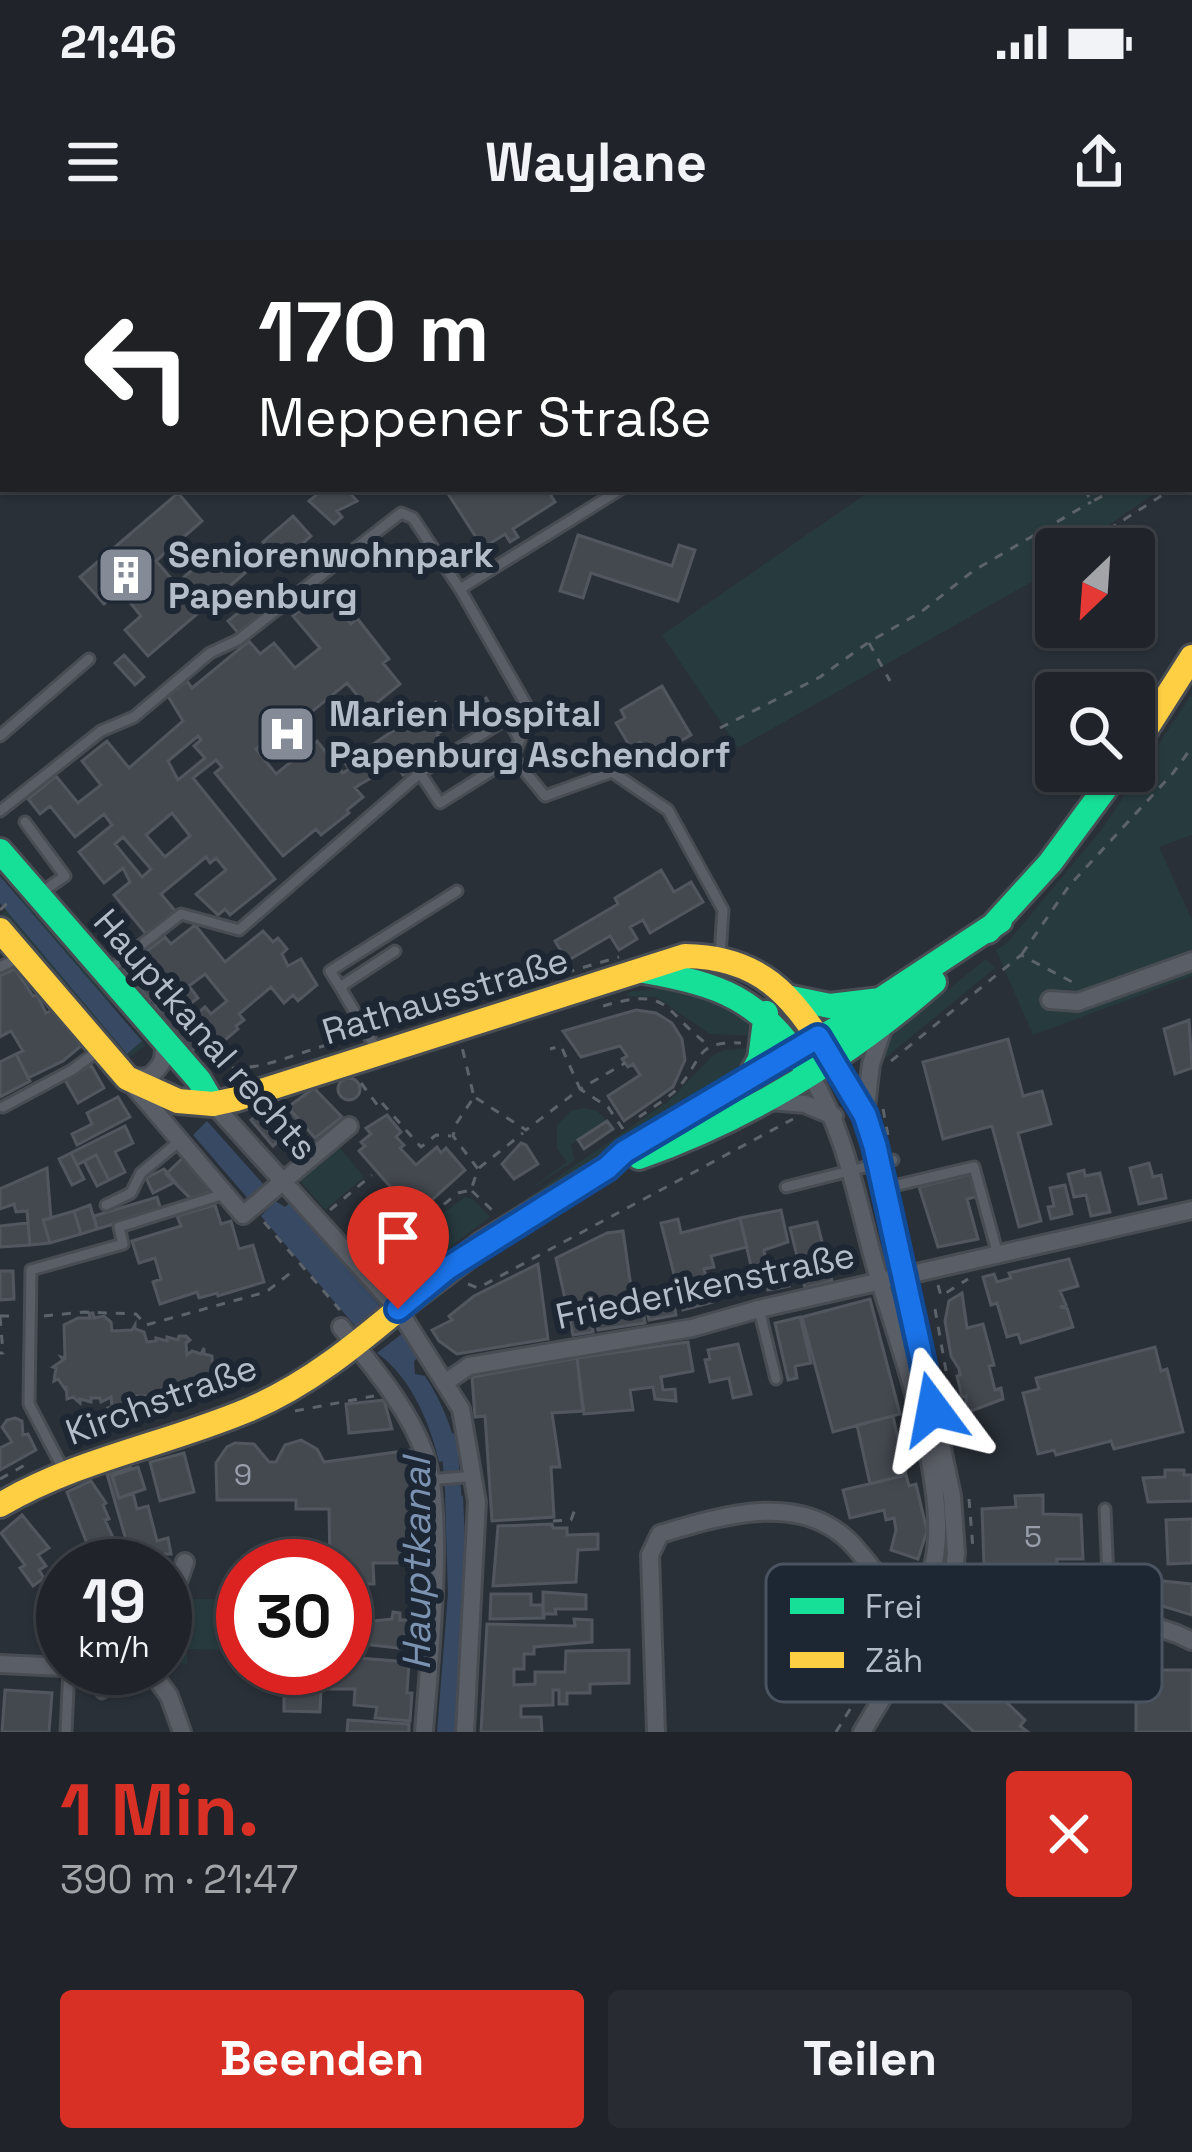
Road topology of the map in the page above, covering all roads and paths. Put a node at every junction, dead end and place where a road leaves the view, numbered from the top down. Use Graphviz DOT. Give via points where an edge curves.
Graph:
graph roads {
  1 [pos="593,492"];
  2 [pos="616,492"];
  3 [pos="1086,492"];
  4 [pos="1110,492"];
  5 [pos="1167,492"];
  6 [pos="599,502"];
  7 [pos="1091,502"];
  8 [pos="1111,528"];
  9 [pos="460,589"];
  10 [pos="868,642"];
  11 [pos="1192,657"];
  12 [pos="89,659"];
  13 [pos="890,681"];
  14 [pos="1155,715"];
  15 [pos="508,719"];
  16 [pos="719,728"];
  17 [pos="0,736"];
  18 [pos="1192,747"];
  19 [pos="513,757"];
  20 [pos="420,773"];
  21 [pos="1103,792"];
  22 [pos="0,811"];
  23 [pos="25,822"];
  24 [pos="0,850"];
  25 [pos="457,891"];
  26 [pos="28,894"];
  27 [pos="1,909"];
  28 [pos="1000,921"];
  29 [pos="0,930"];
  30 [pos="395,951"];
  31 [pos="1021,955"];
  32 [pos="721,961"];
  33 [pos="1192,961"];
  34 [pos="11,962"];
  35 [pos="644,971"];
  36 [pos="106,973"];
  37 [pos="340,987"];
  38 [pos="1080,987"];
  39 [pos="791,998"];
  40 [pos="883,1000"];
  41 [pos="1049,1000"];
  42 [pos="465,1002"];
  43 [pos="586,1011"];
  44 [pos="766,1013"];
  45 [pos="883,1029"];
  46 [pos="818,1037"];
  47 [pos="163,1038"];
  48 [pos="474,1043"];
  49 [pos="709,1045"];
  50 [pos="376,1046"];
  51 [pos="102,1048"];
  52 [pos="550,1049"];
  53 [pos="795,1051"];
  54 [pos="833,1061"];
  55 [pos="346,1064"];
  56 [pos="625,1064"];
  57 [pos="885,1067"];
  58 [pos="206,1073"];
  59 [pos="810,1074"];
  60 [pos="127,1078"];
  61 [pos="266,1087"];
  62 [pos="580,1089"];
  63 [pos="756,1090"];
  64 [pos="474,1097"];
  65 [pos="155,1100"];
  66 [pos="213,1104"];
  67 [pos="3,1107"];
  68 [pos="865,1115"];
  69 [pos="800,1116"];
  70 [pos="834,1116"];
  71 [pos="349,1126"];
  72 [pos="623,1129"];
  73 [pos="526,1130"];
  74 [pos="453,1136"];
  75 [pos="180,1141"];
  76 [pos="886,1161"];
  77 [pos="478,1169"];
  78 [pos="852,1170"];
  79 [pos="372,1175"];
  80 [pos="283,1180"];
  81 [pos="787,1187"];
  82 [pos="885,1188"];
  83 [pos="471,1190"];
  84 [pos="224,1194"];
  85 [pos="106,1205"];
  86 [pos="1192,1210"];
  87 [pos="497,1216"];
  88 [pos="319,1219"];
  89 [pos="267,1226"];
  90 [pos="998,1255"];
  91 [pos="362,1268"];
  92 [pos="292,1271"];
  93 [pos="307,1273"];
  94 [pos="905,1278"];
  95 [pos="299,1279"];
  96 [pos="460,1281"];
  97 [pos="880,1283"];
  98 [pos="398,1309"];
  99 [pos="759,1310"];
  100 [pos="28,1316"];
  101 [pos="0,1317"];
  102 [pos="347,1329"];
  103 [pos="0,1353"];
  104 [pos="776,1379"];
  105 [pos="446,1382"];
  106 [pos="391,1393"];
  107 [pos="282,1414"];
  108 [pos="64,1472"];
  109 [pos="469,1476"];
  110 [pos="433,1480"];
  111 [pos="577,1504"];
  112 [pos="0,1505"];
  113 [pos="1105,1509"];
  114 [pos="553,1521"];
  115 [pos="865,1564"];
  116 [pos="930,1564"];
  117 [pos="954,1564"];
  118 [pos="1107,1564"];
  119 [pos="1162,1629"];
  120 [pos="1192,1641"];
  121 [pos="0,1664"];
  122 [pos="36,1666"];
  123 [pos="66,1695"];
  124 [pos="169,1695"];
  125 [pos="854,1702"];
  126 [pos="880,1702"];
  127 [pos="66,1732"];
  128 [pos="182,1732"];
  129 [pos="424,1732"];
  130 [pos="465,1732"];
  131 [pos="656,1732"];
  132 [pos="836,1732"];
  133 [pos="862,1732"];
  1 -- 6 [label="lane"];
  2 -- 6 [label="lane"];
  3 -- 7 [label="path"];
  4 -- 7 [label="path"];
  5 -- 8 [label="path"];
  6 -- 9 [label="lane"];
  7 -- 10 [label="path"];
  9 -- 15 [label="lane" via="527,706"];
  9 -- 22 [label="lane" via="413,518 401,513"];
  10 -- 13 [label="path"];
  10 -- 16 [label="path" via="820,677"];
  11 -- 14 [label="main road"];
  12 -- 17 [label="lane"];
  15 -- 19 [label="lane" via="520,740"];
  15 -- 20 [label="lane"];
  18 -- 31 [label="path" via="1069,886"];
  19 -- 20 [label="lane" via="440,802"];
  19 -- 32 [label="lane" via="545,796 612,772 668,811 723,910"];
  20 -- 36 [label="lane" via="239,929 182,914"];
  21 -- 28 [label="main road"];
  23 -- 26 [label="lane" via="65,876"];
  24 -- 26 [label="main road, Hauptkanal rechts"];
  25 -- 37 [label="lane" via="330,971"];
  26 -- 27 [label="path"];
  26 -- 36 [label="main road, Hauptkanal rechts"];
  28 -- 40 [label="main road"];
  28 -- 45 [label="main road"];
  29 -- 34 [label="main road"];
  30 -- 37 [label="lane"];
  31 -- 38 [label="path"];
  31 -- 57 [label="path"];
  32 -- 35 [label="main road, Rathausstraße" via="669,959"];
  32 -- 39 [label="main road, Rathausstraße"];
  33 -- 41 [label="street" via="1078,1002"];
  34 -- 51 [label="main road"];
  35 -- 44 [label="main road" via="732,991"];
  35 -- 50 [label="main road, Rathausstraße"];
  36 -- 47 [label="main road, Hauptkanal rechts"];
  37 -- 50 [label="lane"];
  39 -- 40 [label="main road" via="830,1006"];
  39 -- 46 [label="main road, Rathausstraße"];
  40 -- 46 [label="main road"];
  42 -- 50 [label="path"];
  43 -- 49 [label="path" via="655,999"];
  44 -- 53 [label="main road"];
  44 -- 63 [label="main road"];
  45 -- 54 [label="main road"];
  45 -- 68 [label="street"];
  46 -- 53 [label="main road"];
  46 -- 54 [label="main road, Rathausstraße"];
  47 -- 58 [label="main road, Hauptkanal rechts"];
  47 -- 60 [label="street" via="161,1067"];
  48 -- 64 [label="path" via="461,1047"];
  50 -- 55 [label="main road, Rathausstraße"];
  50 -- 58 [label="path" via="321,1045"];
  51 -- 60 [label="main road"];
  51 -- 67 [label="lane"];
  52 -- 62 [label="path" via="561,1046"];
  53 -- 59 [label="main road"];
  53 -- 63 [label="main road"];
  54 -- 59 [label="main road"];
  54 -- 68 [label="street"];
  55 -- 61 [label="main road, Rathausstraße"];
  55 -- 74 [label="path" via="421,1147 436,1135"];
  56 -- 62 [label="path"];
  58 -- 61 [label="main road, Rathausstraße"];
  58 -- 65 [label="street" via="164,1084"];
  58 -- 66 [label="main road, Hauptkanal rechts"];
  59 -- 63 [label="main road"];
  59 -- 70 [label="street"];
  60 -- 65 [label="main road"];
  61 -- 66 [label="main road, Rathausstraße"];
  62 -- 72 [label="path"];
  62 -- 73 [label="path"];
  63 -- 70 [label="street"];
  63 -- 98 [label="main road, Kirchstraße" via="687,1142 607,1168 448,1268"];
  64 -- 73 [label="path"];
  64 -- 74 [label="path"];
  65 -- 66 [label="main road"];
  65 -- 75 [label="street"];
  66 -- 80 [label="street, Hauptkanal rechts"];
  68 -- 76 [label="street"];
  69 -- 96 [label="path" via="478,1288"];
  70 -- 78 [label="street"];
  71 -- 80 [label="street"];
  73 -- 77 [label="path"];
  74 -- 77 [label="path"];
  75 -- 84 [label="street"];
  75 -- 85 [label="lane" via="141,1173 131,1193"];
  76 -- 78 [label="lane"];
  76 -- 82 [label="street"];
  77 -- 83 [label="path"];
  78 -- 81 [label="lane"];
  78 -- 97 [label="street"];
  79 -- 88 [label="path"];
  80 -- 84 [label="street" via="243,1215"];
  80 -- 88 [label="street, Hauptkanal rechts"];
  82 -- 90 [label="lane" via="974,1167"];
  82 -- 94 [label="street"];
  83 -- 87 [label="path"];
  83 -- 91 [label="path"];
  84 -- 100 [label="lane" via="119,1227 123,1244 31,1270"];
  86 -- 90 [label="street, Friederikenstraße"];
  88 -- 91 [label="street, Hauptkanal rechts"];
  89 -- 93 [label="path"];
  90 -- 94 [label="street, Friederikenstraße"];
  91 -- 98 [label="street, Hauptkanal rechts"];
  92 -- 100 [label="path" via="266,1292 146,1325 136,1314"];
  93 -- 95 [label="path"];
  93 -- 102 [label="path"];
  94 -- 97 [label="street, Friederikenstraße"];
  94 -- 117 [label="street" via="952,1496"];
  97 -- 99 [label="street, Friederikenstraße"];
  97 -- 116 [label="street" via="931,1464"];
  98 -- 102 [label="main road, Kirchstraße"];
  98 -- 105 [label="street, Hauptkanal rechts"];
  99 -- 104 [label="lane"];
  99 -- 105 [label="street, Friederikenstraße" via="469,1366"];
  100 -- 101 [label="path"];
  100 -- 108 [label="lane" via="29,1404"];
  101 -- 103 [label="path"];
  102 -- 106 [label="street"];
  102 -- 108 [label="main road, Kirchstraße" via="279,1396"];
  105 -- 109 [label="street, Hauptkanal rechts" via="461,1409"];
  106 -- 107 [label="path"];
  106 -- 110 [label="street"];
  108 -- 112 [label="main road, Kirchstraße"];
  109 -- 110 [label="lane"];
  109 -- 130 [label="street, Hauptkanal rechts" via="476,1551"];
  110 -- 129 [label="street"];
  111 -- 114 [label="path" via="571,1520"];
  113 -- 118 [label="lane"];
  115 -- 131 [label="street" via="839,1533 791,1514 744,1512 660,1534 650,1556"];
  119 -- 120 [label="street"];
  121 -- 122 [label="street"];
  123 -- 127 [label="lane"];
  124 -- 128 [label="street"];
  125 -- 132 [label="path"];
  126 -- 133 [label="street"];
}
